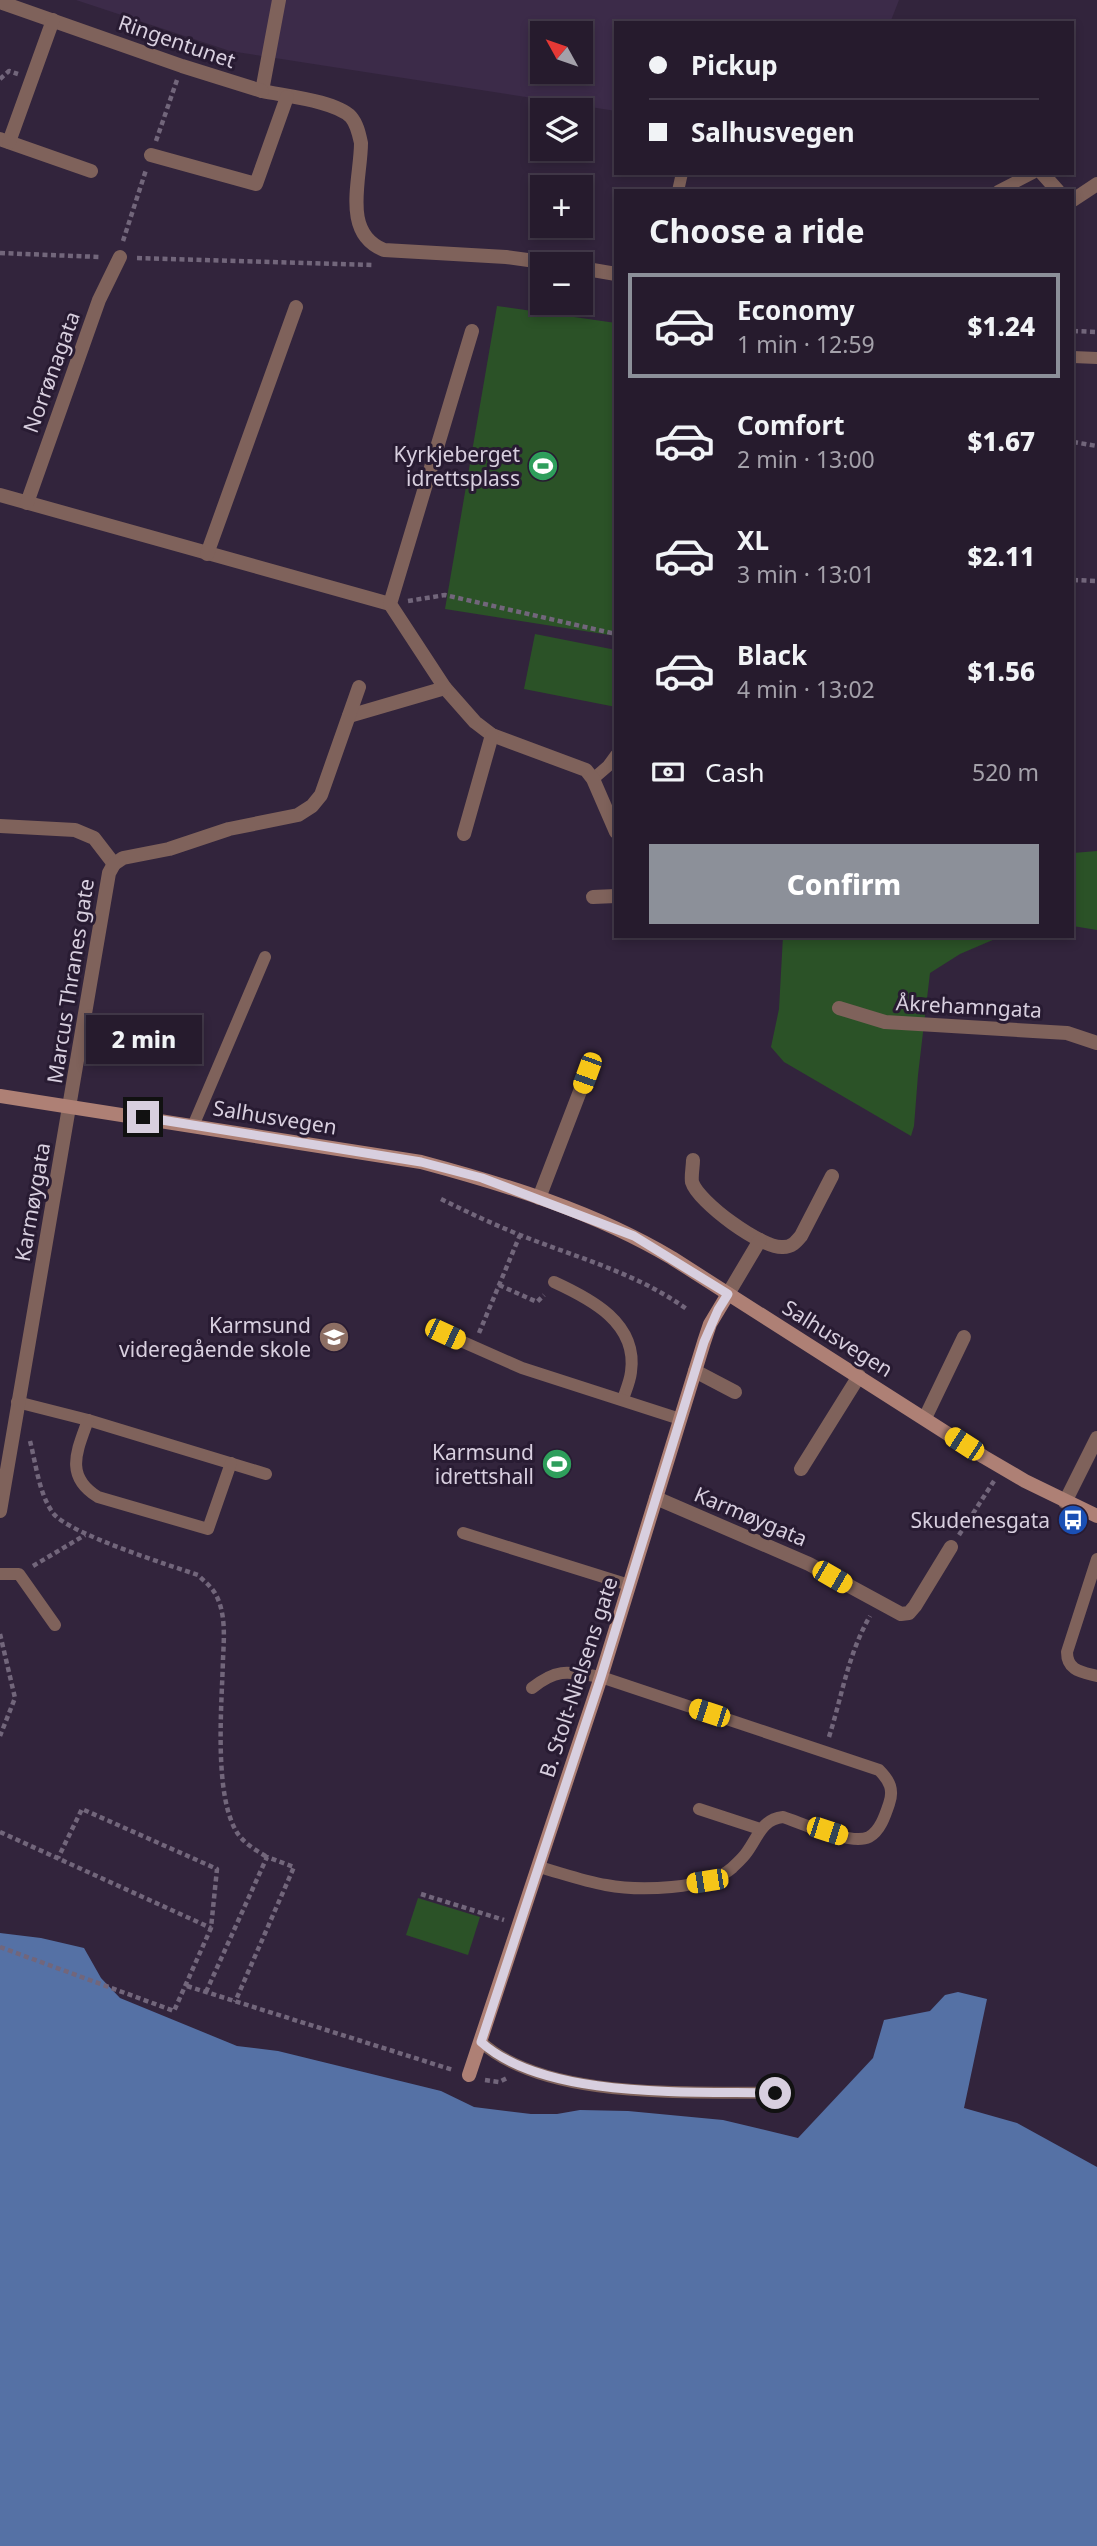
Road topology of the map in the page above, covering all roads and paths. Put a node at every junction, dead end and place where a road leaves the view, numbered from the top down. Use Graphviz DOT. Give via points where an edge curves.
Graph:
graph roads {
  1 [pos="279,0"];
  2 [pos="0,2"];
  3 [pos="52,20"];
  4 [pos="262,91"];
  5 [pos="287,97"];
  6 [pos="5,141"];
  7 [pos="151,155"];
  8 [pos="91,171"];
  9 [pos="1028,175"];
  10 [pos="1044,175"];
  11 [pos="1097,184"];
  12 [pos="1002,189"];
  13 [pos="1056,189"];
  14 [pos="1074,199"];
  15 [pos="0,253"];
  16 [pos="120,257"];
  17 [pos="530,260"];
  18 [pos="385,266"];
  19 [pos="593,270"];
  20 [pos="614,274"];
  21 [pos="296,307"];
  22 [pos="472,331"];
  23 [pos="1074,331"];
  24 [pos="1097,332"];
  25 [pos="1074,357"];
  26 [pos="1097,358"];
  27 [pos="1074,442"];
  28 [pos="1097,446"];
  29 [pos="0,495"];
  30 [pos="27,503"];
  31 [pos="207,554"];
  32 [pos="1074,580"];
  33 [pos="1097,582"];
  34 [pos="390,604"];
  35 [pos="614,634"];
  36 [pos="359,687"];
  37 [pos="445,688"];
  38 [pos="349,716"];
  39 [pos="492,735"];
  40 [pos="614,758"];
  41 [pos="593,779"];
  42 [pos="0,826"];
  43 [pos="614,827"];
  44 [pos="464,834"];
  45 [pos="114,864"];
  46 [pos="614,895"];
  47 [pos="593,897"];
  48 [pos="265,957"];
  49 [pos="839,1007"];
  50 [pos="1097,1043"];
  51 [pos="587,1073"];
  52 [pos="0,1096"];
  53 [pos="70,1107"];
  54 [pos="193,1126"];
  55 [pos="693,1160"];
  56 [pos="832,1176"];
  57 [pos="539,1198"];
  58 [pos="440,1199"];
  59 [pos="520,1235"];
  60 [pos="760,1240"];
  61 [pos="554,1282"];
  62 [pos="499,1285"];
  63 [pos="728,1294"];
  64 [pos="688,1310"];
  65 [pos="445,1334"];
  66 [pos="964,1337"];
  67 [pos="473,1347"];
  68 [pos="695,1371"];
  69 [pos="859,1376"];
  70 [pos="735,1392"];
  71 [pos="623,1399"];
  72 [pos="17,1402"];
  73 [pos="925,1418"];
  74 [pos="680,1419"];
  75 [pos="88,1420"];
  76 [pos="14,1424"];
  77 [pos="1097,1438"];
  78 [pos="231,1463"];
  79 [pos="802,1469"];
  80 [pos="266,1474"];
  81 [pos="995,1480"];
  82 [pos="656,1498"];
  83 [pos="1065,1502"];
  84 [pos="0,1511"];
  85 [pos="1097,1516"];
  86 [pos="464,1533"];
  87 [pos="86,1534"];
  88 [pos="951,1547"];
  89 [pos="1097,1559"];
  90 [pos="0,1574"];
  91 [pos="19,1574"];
  92 [pos="629,1585"];
  93 [pos="878,1603"];
  94 [pos="55,1625"];
  95 [pos="0,1633"];
  96 [pos="1097,1676"];
  97 [pos="601,1677"];
  98 [pos="531,1688"];
  99 [pos="0,1736"];
  100 [pos="825,1751"];
  101 [pos="699,1809"];
  102 [pos="760,1829"];
  103 [pos="0,1832"];
  104 [pos="267,1857"];
  105 [pos="58,1858"];
  106 [pos="539,1867"];
  107 [pos="421,1895"];
  108 [pos="507,1921"];
  109 [pos="211,1928"];
  110 [pos="0,1947"];
  111 [pos="187,1986"];
  112 [pos="206,1992"];
  113 [pos="235,2002"];
  114 [pos="481,2042"];
  115 [pos="516,2065"];
  116 [pos="469,2075"];
  117 [pos="775,2093"];
  1 -- 4 [label="street, Ringentunet"];
  2 -- 3 [label="street, Ringentunet"];
  3 -- 4 [label="street, Ringentunet"];
  3 -- 6 [label="street"];
  4 -- 5 [label="street, Ringentunet"];
  5 -- 7 [label="street" via="257,184"];
  5 -- 17 [label="street, Ringentunet" via="331,106 351,117 361,150 357,219 361,231 376,246"];
  6 -- 8 [label="street"];
  9 -- 12 [label="lane"];
  10 -- 13 [label="street"];
  11 -- 14 [label="street"];
  15 -- 16 [label="path"];
  16 -- 18 [label="path"];
  16 -- 30 [label="street, Norrønagata" via="99,300"];
  19 -- 20 [label="street"];
  21 -- 31 [label="street"];
  22 -- 34 [label="street"];
  23 -- 24 [label="path"];
  25 -- 26 [label="lane"];
  27 -- 28 [label="path"];
  29 -- 30 [label="street"];
  30 -- 31 [label="street"];
  31 -- 34 [label="street"];
  32 -- 33 [label="path"];
  34 -- 35 [label="path" via="445,594"];
  34 -- 37 [label="street"];
  36 -- 38 [label="street"];
  37 -- 38 [label="street"];
  37 -- 39 [label="street"];
  38 -- 45 [label="street, Marcus Thranes gate" via="321,795 298,815 229,829"];
  39 -- 41 [label="street" via="572,763"];
  39 -- 44 [label="street"];
  40 -- 41 [label="lane"];
  41 -- 43 [label="street"];
  42 -- 45 [label="street, Marcus Thranes gate" via="75,830 94,838"];
  45 -- 53 [label="street, Marcus Thranes gate" via="108,873"];
  46 -- 47 [label="street"];
  48 -- 54 [label="lane"];
  49 -- 50 [label="street, Åkrehamngata" via="886,1023 1066,1033"];
  51 -- 57 [label="street"];
  52 -- 53 [label="main road, Salhusvegen"];
  53 -- 54 [label="main road, Salhusvegen"];
  53 -- 72 [label="street, Karmøygata"];
  54 -- 57 [label="main road, Salhusvegen" via="421,1162"];
  55 -- 60 [label="street" via="696,1191 720,1214"];
  56 -- 60 [label="street" via="794,1244 773,1246"];
  57 -- 63 [label="main road, Salhusvegen" via="634,1236"];
  58 -- 59 [label="path"];
  59 -- 62 [label="path"];
  59 -- 64 [label="path" via="631,1276"];
  60 -- 63 [label="street"];
  61 -- 62 [label="path" via="537,1302"];
  61 -- 71 [label="lane" via="596,1303 620,1326 631,1355"];
  62 -- 67 [label="path"];
  63 -- 68 [label="main road, B. Stolt-Nielsens gate" via="710,1324"];
  63 -- 69 [label="main road, Salhusvegen"];
  65 -- 67 [label="lane"];
  66 -- 73 [label="street"];
  67 -- 71 [label="lane" via="522,1368"];
  68 -- 70 [label="street"];
  68 -- 74 [label="main road, B. Stolt-Nielsens gate"];
  69 -- 73 [label="main road, Salhusvegen"];
  69 -- 79 [label="street"];
  71 -- 74 [label="lane"];
  72 -- 75 [label="lane"];
  72 -- 76 [label="street, Karmøygata"];
  73 -- 83 [label="main road, Salhusvegen"];
  74 -- 82 [label="main road, B. Stolt-Nielsens gate"];
  75 -- 78 [label="lane"];
  75 -- 78 [label="lane" via="76,1454 76,1469 80,1482 98,1497 208,1530"];
  76 -- 84 [label="street, Karmøygata"];
  76 -- 87 [label="path" via="29,1438 51,1511"];
  77 -- 83 [label="street"];
  78 -- 80 [label="lane"];
  81 -- 88 [label="path"];
  82 -- 92 [label="main road, B. Stolt-Nielsens gate"];
  82 -- 93 [label="street, Karmøygata" via="809,1564"];
  83 -- 85 [label="main road, Salhusvegen"];
  86 -- 92 [label="lane"];
  87 -- 91 [label="path"];
  87 -- 104 [label="path" via="198,1576 217,1597 224,1634 221,1757 225,1794 238,1834"];
  88 -- 93 [label="street, Karmøygata" via="909,1612 895,1613"];
  89 -- 96 [label="lane" via="1067,1660 1070,1667"];
  90 -- 91 [label="lane"];
  91 -- 94 [label="lane"];
  92 -- 97 [label="main road, B. Stolt-Nielsens gate"];
  93 -- 100 [label="path" via="849,1663"];
  95 -- 99 [label="path" via="15,1698"];
  97 -- 98 [label="lane" via="572,1672 548,1675"];
  97 -- 100 [label="lane"];
  97 -- 106 [label="main road, B. Stolt-Nielsens gate"];
  100 -- 102 [label="lane" via="879,1770 888,1779 892,1791 878,1829 869,1837 849,1839 783,1817"];
  101 -- 102 [label="lane"];
  102 -- 106 [label="lane" via="729,1871 678,1886 626,1888"];
  103 -- 105 [label="path"];
  104 -- 112 [label="path"];
  104 -- 113 [label="path" via="294,1867"];
  105 -- 109 [label="path"];
  105 -- 109 [label="path" via="82,1809 217,1869"];
  106 -- 114 [label="main road, B. Stolt-Nielsens gate"];
  107 -- 108 [label="path"];
  109 -- 111 [label="path"];
  110 -- 111 [label="path" via="174,2011"];
  111 -- 112 [label="path"];
  112 -- 113 [label="path"];
  113 -- 116 [label="path"];
  114 -- 115 [label="lane"];
  114 -- 116 [label="main road, B. Stolt-Nielsens gate"];
  115 -- 116 [label="path" via="509,2077 499,2082"];
  115 -- 117 [label="lane" via="570,2082 597,2085"];
}
